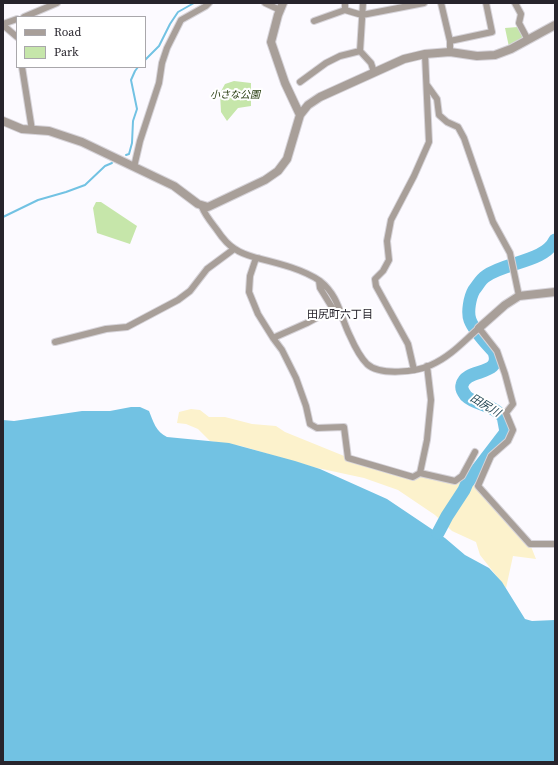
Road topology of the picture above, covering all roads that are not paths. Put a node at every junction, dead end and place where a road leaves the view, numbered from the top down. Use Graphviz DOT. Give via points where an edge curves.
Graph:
graph roads {
  1 [pos="58,3"];
  2 [pos="209,3"];
  3 [pos="265,3"];
  4 [pos="345,3"];
  5 [pos="363,3"];
  6 [pos="424,3"];
  7 [pos="441,3"];
  8 [pos="486,3"];
  9 [pos="515,3"];
  10 [pos="282,7"];
  11 [pos="345,10"];
  12 [pos="26,16"];
  13 [pos="362,16"];
  14 [pos="16,19"];
  15 [pos="314,21"];
  16 [pos="3,25"];
  17 [pos="555,25"];
  18 [pos="16,36"];
  19 [pos="528,40"];
  20 [pos="450,41"];
  21 [pos="360,52"];
  22 [pos="450,52"];
  23 [pos="425,54"];
  24 [pos="22,68"];
  25 [pos="374,72"];
  26 [pos="300,82"];
  27 [pos="426,83"];
  28 [pos="300,115"];
  29 [pos="3,122"];
  30 [pos="32,130"];
  31 [pos="134,167"];
  32 [pos="202,206"];
  33 [pos="234,249"];
  34 [pos="256,258"];
  35 [pos="319,281"];
  36 [pos="555,292"];
  37 [pos="519,296"];
  38 [pos="476,331"];
  39 [pos="272,338"];
  40 [pos="55,342"];
  41 [pos="427,366"];
  42 [pos="414,370"];
  43 [pos="475,452"];
  44 [pos="420,473"];
  45 [pos="555,544"];
  1 -- 12 [label="street"];
  2 -- 31 [label="street" via="181,20 167,48"];
  3 -- 10 [label="street"];
  4 -- 11 [label="street"];
  5 -- 13 [label="street"];
  6 -- 13 [label="street"];
  7 -- 20 [label="street"];
  8 -- 20 [label="street" via="492,32"];
  9 -- 19 [label="street" via="521,14 519,23"];
  10 -- 28 [label="street" via="271,42 285,83"];
  11 -- 13 [label="street"];
  11 -- 15 [label="street"];
  13 -- 21 [label="street"];
  14 -- 16 [label="street"];
  16 -- 18 [label="street"];
  17 -- 19 [label="street"];
  19 -- 22 [label="street" via="511,50 494,55 477,56"];
  20 -- 22 [label="street"];
  21 -- 25 [label="street" via="371,63"];
  21 -- 26 [label="street" via="340,56 326,63"];
  22 -- 23 [label="street"];
  23 -- 25 [label="street" via="404,59"];
  23 -- 27 [label="street"];
  24 -- 30 [label="street"];
  25 -- 28 [label="street" via="320,97 308,105"];
  27 -- 37 [label="street" via="437,99 439,115 458,127 464,138 493,222 510,253"];
  27 -- 42 [label="street" via="429,142 391,220 387,241 389,260 384,272 375,278 376,286 408,344"];
  28 -- 32 [label="street" via="287,159 278,171 212,206"];
  29 -- 30 [label="street" via="22,130"];
  30 -- 31 [label="street" via="49,131 82,142"];
  31 -- 32 [label="street" via="174,186"];
  32 -- 33 [label="street" via="219,233"];
  33 -- 34 [label="street"];
  33 -- 40 [label="street" via="207,269 190,291 178,300 133,324"];
  34 -- 35 [label="street" via="296,269"];
  34 -- 39 [label="street" via="250,276 249,292"];
  35 -- 39 [label="street" via="320,288 333,309"];
  35 -- 42 [label="street" via="332,293 342,311 349,335 368,365 386,372"];
  36 -- 37 [label="street"];
  37 -- 38 [label="street"];
  38 -- 41 [label="street" via="455,350"];
  38 -- 45 [label="street" via="496,351 513,404 506,413 513,430 508,441 491,456 478,486 530,544"];
  39 -- 44 [label="street" via="282,350 296,378 310,424 317,428 344,427 348,458 414,477"];
  41 -- 42 [label="street"];
  41 -- 44 [label="street" via="431,400"];
  43 -- 44 [label="street" via="462,476 455,481"];
}
